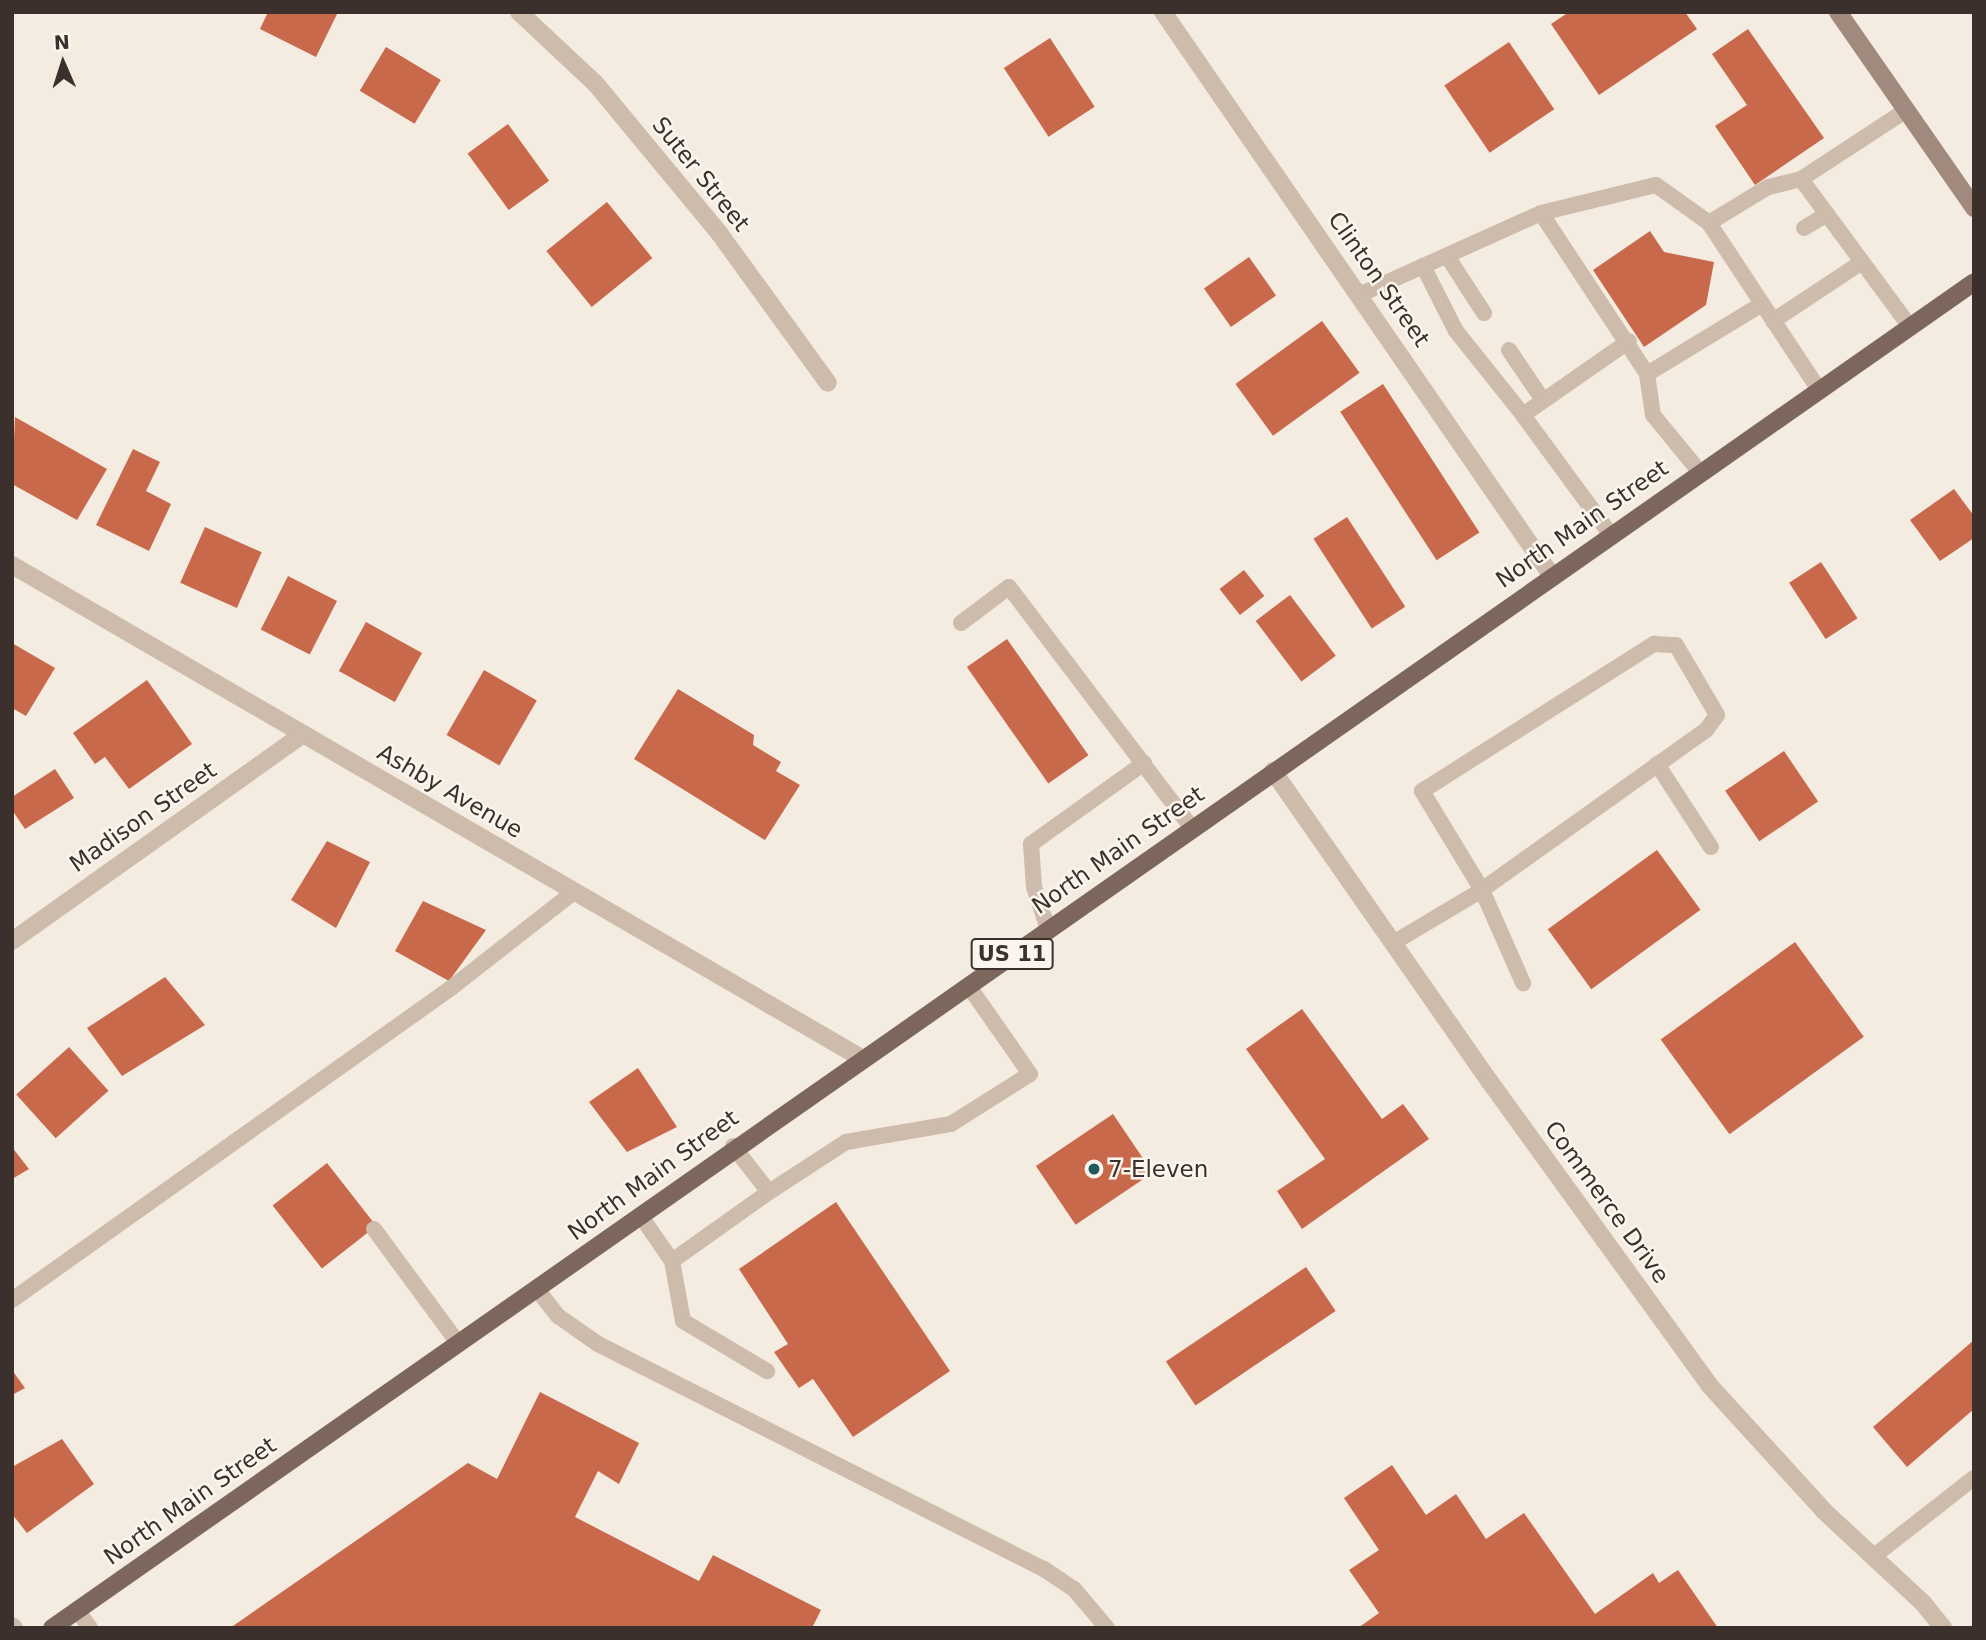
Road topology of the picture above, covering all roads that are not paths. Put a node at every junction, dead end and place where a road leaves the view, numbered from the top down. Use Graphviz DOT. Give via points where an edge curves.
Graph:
graph roads {
  1 [pos="519,12"];
  2 [pos="1163,12"];
  3 [pos="1838,12"];
  4 [pos="1905,111"];
  5 [pos="1801,179"];
  6 [pos="1974,208"];
  7 [pos="1541,213"];
  8 [pos="1827,214"];
  9 [pos="1709,223"];
  10 [pos="1804,228"];
  11 [pos="1447,256"];
  12 [pos="1753,260"];
  13 [pos="1862,262"];
  14 [pos="1423,266"];
  15 [pos="1739,269"];
  16 [pos="1974,282"];
  17 [pos="1361,294"];
  18 [pos="1762,304"];
  19 [pos="1484,313"];
  20 [pos="1773,321"];
  21 [pos="1910,327"];
  22 [pos="1629,341"];
  23 [pos="1509,350"];
  24 [pos="1647,374"];
  25 [pos="828,383"];
  26 [pos="1819,390"];
  27 [pos="1543,400"];
  28 [pos="1522,415"];
  29 [pos="1699,471"];
  30 [pos="1611,535"];
  31 [pos="12,565"];
  32 [pos="1552,576"];
  33 [pos="961,622"];
  34 [pos="303,734"];
  35 [pos="1144,763"];
  36 [pos="1657,764"];
  37 [pos="1273,771"];
  38 [pos="1192,828"];
  39 [pos="1711,847"];
  40 [pos="1482,890"];
  41 [pos="575,891"];
  42 [pos="1048,929"];
  43 [pos="12,941"];
  44 [pos="1393,943"];
  45 [pos="1522,984"];
  46 [pos="968,985"];
  47 [pos="863,1059"];
  48 [pos="733,1146"];
  49 [pos="769,1192"];
  50 [pos="640,1215"];
  51 [pos="374,1229"];
  52 [pos="672,1261"];
  53 [pos="537,1288"];
  54 [pos="12,1300"];
  55 [pos="458,1343"];
  56 [pos="767,1371"];
  57 [pos="1974,1478"];
  58 [pos="1874,1556"];
  59 [pos="77,1609"];
  60 [pos="52,1628"];
  61 [pos="90,1628"];
  62 [pos="1107,1628"];
  63 [pos="1943,1628"];
  1 -- 25 [label="street, Suter Street" via="604,94 719,233"];
  2 -- 17 [label="street, Clinton Street"];
  3 -- 4 [label="street"];
  4 -- 5 [label="lane"];
  4 -- 6 [label="street"];
  5 -- 8 [label="lane"];
  5 -- 9 [label="lane" via="1768,187"];
  7 -- 9 [label="lane" via="1656,185"];
  7 -- 11 [label="lane"];
  7 -- 22 [label="lane"];
  8 -- 10 [label="lane"];
  8 -- 13 [label="lane"];
  9 -- 15 [label="lane"];
  11 -- 14 [label="lane"];
  11 -- 19 [label="lane"];
  12 -- 15 [label="lane"];
  13 -- 20 [label="lane"];
  13 -- 21 [label="lane"];
  14 -- 17 [label="lane"];
  14 -- 28 [label="lane" via="1456,331"];
  15 -- 18 [label="lane"];
  16 -- 21 [label="main road, North Main Street / US 11"];
  17 -- 32 [label="street, Clinton Street"];
  18 -- 20 [label="lane"];
  18 -- 24 [label="lane"];
  20 -- 26 [label="lane"];
  21 -- 26 [label="main road, North Main Street / US 11"];
  22 -- 24 [label="lane"];
  22 -- 27 [label="lane"];
  23 -- 27 [label="lane"];
  24 -- 29 [label="lane" via="1653,415"];
  26 -- 29 [label="main road, North Main Street / US 11"];
  27 -- 28 [label="lane"];
  28 -- 30 [label="lane"];
  29 -- 30 [label="main road, North Main Street / US 11"];
  30 -- 32 [label="main road, North Main Street / US 11"];
  31 -- 34 [label="street, Ashby Avenue"];
  32 -- 37 [label="main road, North Main Street / US 11"];
  33 -- 35 [label="lane" via="1009,587"];
  34 -- 41 [label="street, Ashby Avenue"];
  34 -- 43 [label="street, Madison Street"];
  35 -- 38 [label="lane"];
  35 -- 42 [label="lane" via="1031,844 1034,887"];
  36 -- 39 [label="lane"];
  36 -- 40 [label="lane"];
  36 -- 40 [label="lane" via="1706,730 1717,715 1676,645 1654,644 1422,791"];
  37 -- 38 [label="main road, North Main Street / US 11"];
  37 -- 44 [label="street, Commerce Drive"];
  38 -- 42 [label="main road, North Main Street / US 11"];
  40 -- 44 [label="lane"];
  40 -- 45 [label="lane"];
  41 -- 47 [label="street, Ashby Avenue"];
  41 -- 54 [label="lane" via="451,988"];
  42 -- 46 [label="main road, North Main Street / US 11"];
  44 -- 58 [label="street, Commerce Drive" via="1710,1385 1808,1494"];
  46 -- 47 [label="main road, North Main Street / US 11"];
  46 -- 49 [label="lane" via="1030,1073 951,1124 846,1142"];
  47 -- 48 [label="main road, North Main Street / US 11"];
  48 -- 49 [label="lane"];
  48 -- 50 [label="main road, North Main Street / US 11"];
  49 -- 52 [label="lane"];
  50 -- 52 [label="lane"];
  50 -- 53 [label="main road, North Main Street / US 11"];
  51 -- 55 [label="lane"];
  52 -- 56 [label="lane" via="683,1321"];
  53 -- 55 [label="main road, North Main Street / US 11"];
  53 -- 62 [label="lane" via="558,1316 598,1344 1044,1569 1074,1589"];
  55 -- 59 [label="main road, North Main Street / US 11"];
  57 -- 58 [label="lane"];
  58 -- 63 [label="street, Commerce Drive"];
  59 -- 60 [label="main road, North Main Street / US 11"];
  59 -- 61 [label="lane"];
}
